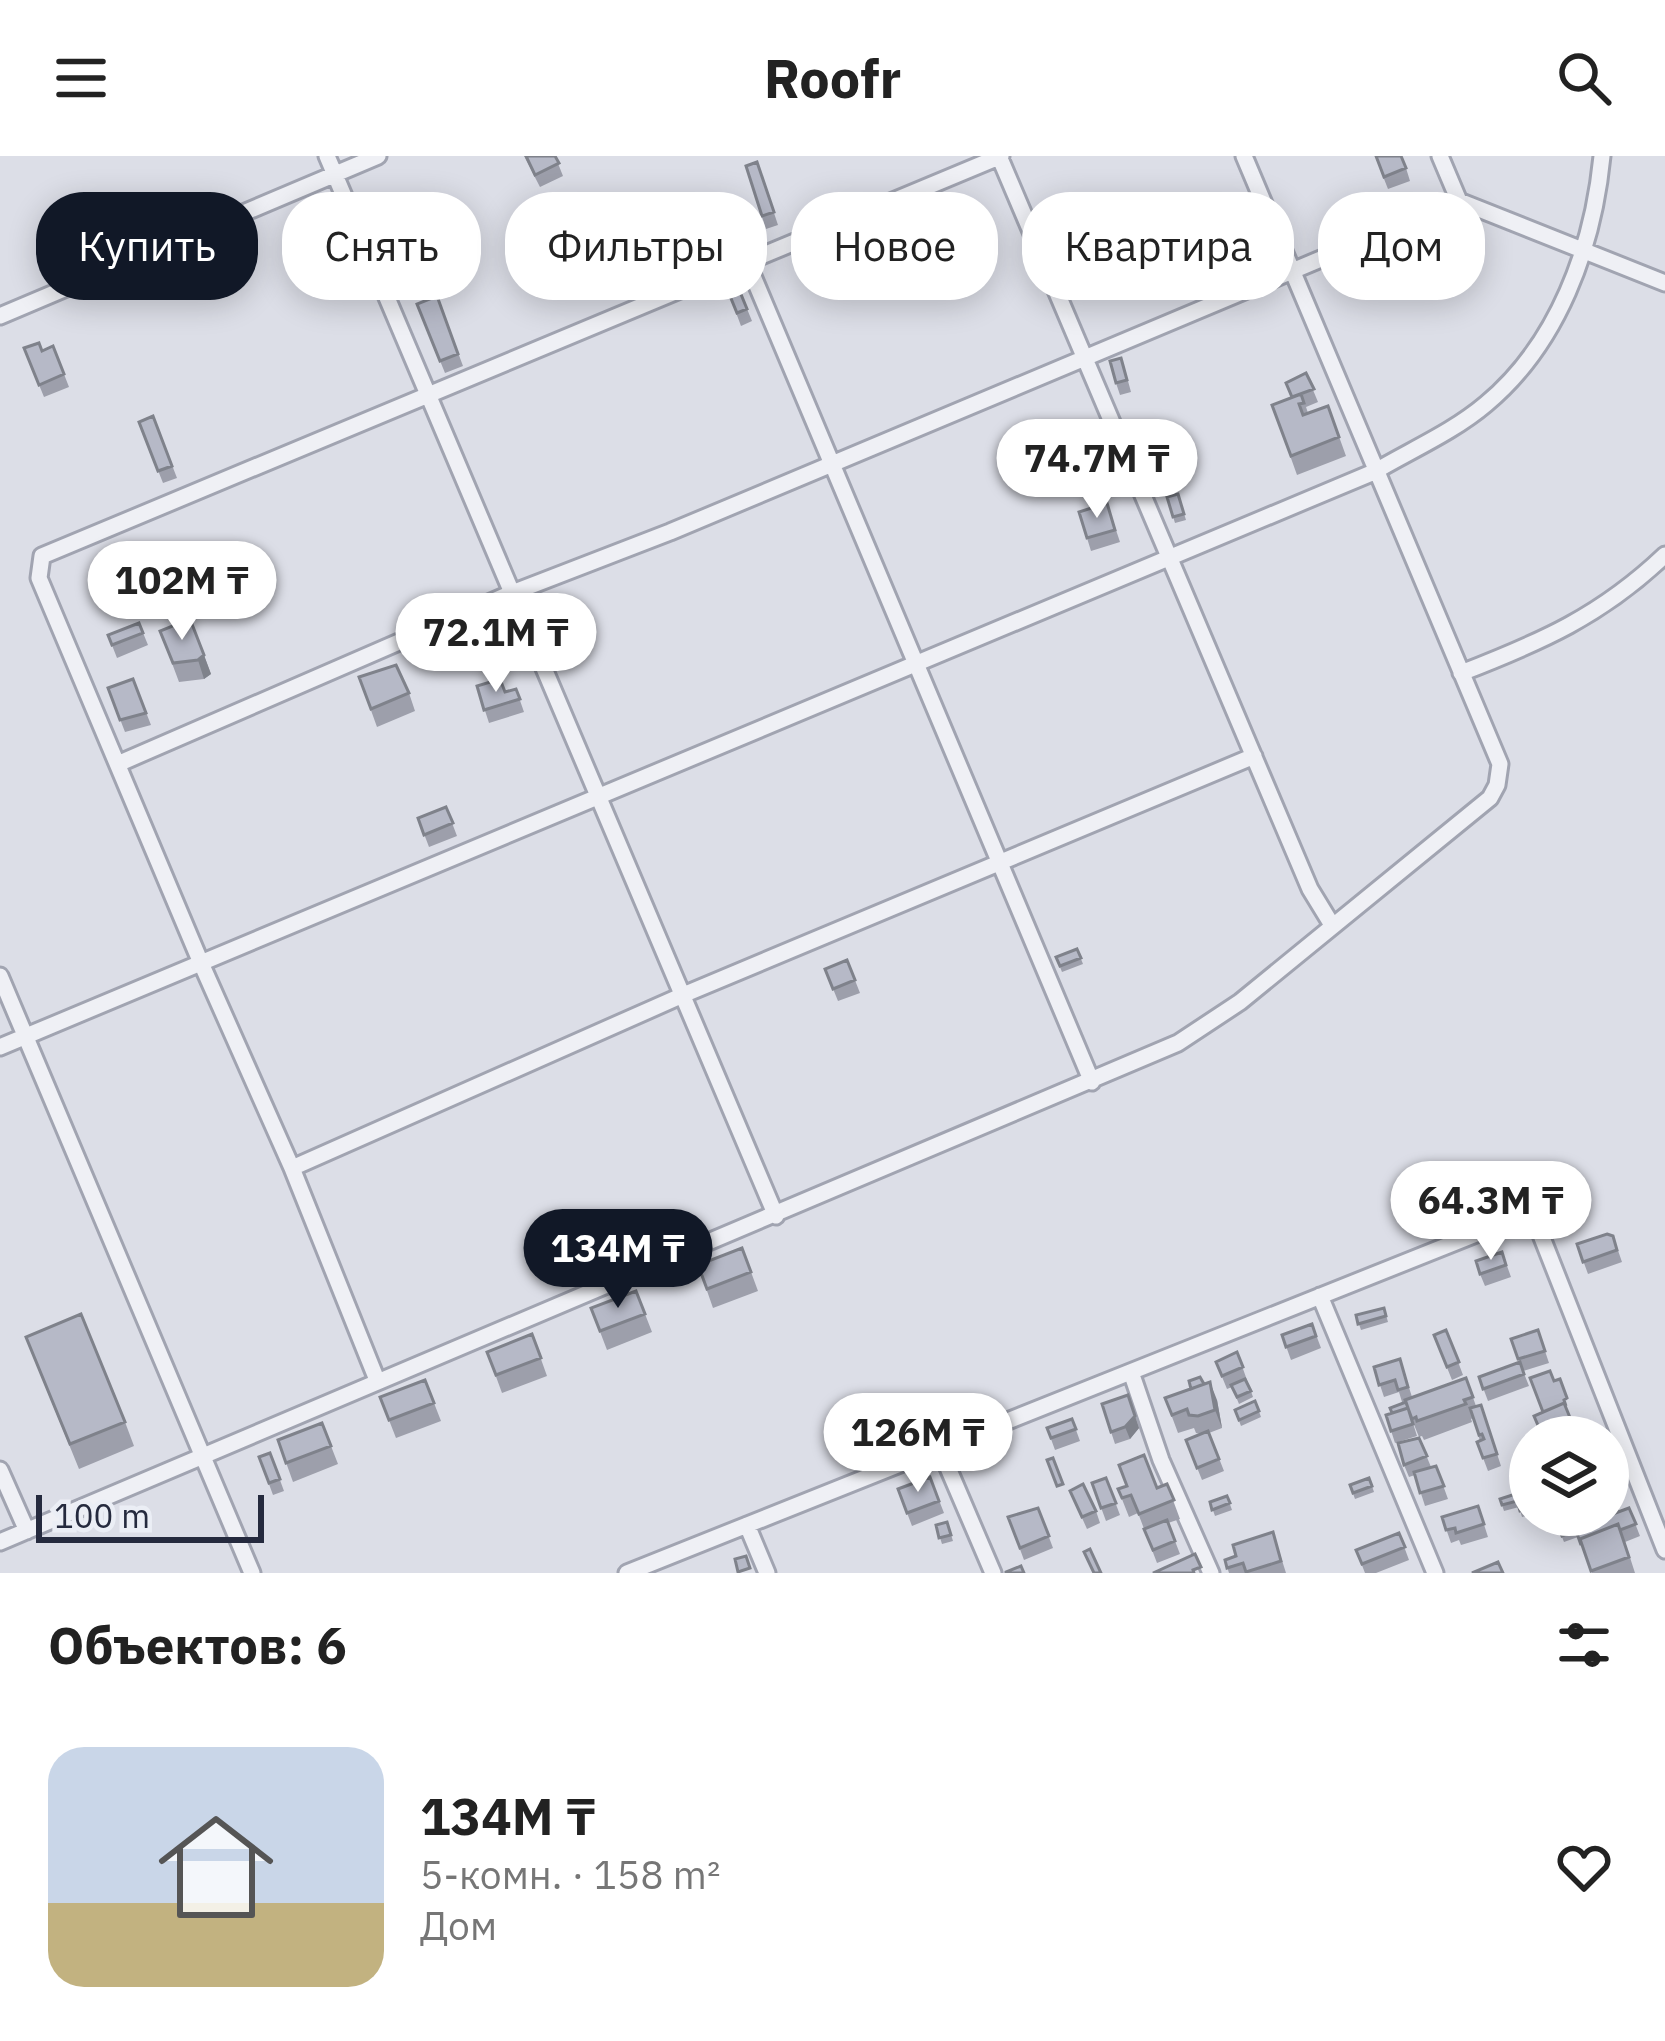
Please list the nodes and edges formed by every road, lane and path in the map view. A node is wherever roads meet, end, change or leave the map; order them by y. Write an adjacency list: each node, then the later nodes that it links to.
1 (327, 156): 7 (street)
2 (378, 156): 7 (street)
3 (1000, 156): 12 (street); 19 (street)
4 (1244, 156): 8 (street)
5 (1440, 156): 9 (street)
6 (1602, 156): 11 (street)
7 (334, 175): 18 (street); 20 (street)
8 (1259, 192)
9 (1455, 192)
10 (1485, 211): 11 (street)
11 (1583, 251): 14 (street); 22 (street)
12 (767, 254)
13 (1294, 278): 22 (street)
14 (1665, 283)
15 (657, 300): 20 (street)
16 (763, 300): 21 (street)
17 (1221, 300): 19 (street)
18 (0, 316)
19 (1086, 356): 21 (street); 24 (street)
20 (428, 396): 25 (street); 29 (street)
21 (831, 465): 25 (street); 26 (street)
22 (1374, 472): 24 (street); 27 (street)
23 (1665, 555): 27 (street)
24 (1170, 556): 26 (street); 28 (street)
25 (512, 593): 29 (street); 30 (street)
26 (916, 662): 30 (street); 31 (street)
27 (1461, 673): 32 (street)
28 (1254, 756): 31 (street); 32 (street)
29 (120, 763): 33 (street)
30 (598, 797): 33 (street); 35 (street)
31 (999, 866): 35 (street); 38 (street)
32 (1332, 925): 38 (street)
33 (201, 963): 36 (street); 39 (street)
34 (0, 976): 36 (street)
35 (683, 995): 39 (street); 40 (street)
36 (28, 1036): 37 (street); 45 (street)
37 (0, 1047)
38 (1092, 1082): 40 (street)
39 (292, 1168): 43 (street)
40 (776, 1216): 43 (street)
41 (1320, 1296): 42 (street); 50 (street); 56 (street)
42 (1131, 1372): 44 (street); 55 (street)
43 (377, 1380): 45 (street)
44 (940, 1449): 47 (street); 54 (street)
45 (201, 1457): 48 (street); 51 (street)
46 (0, 1470): 48 (street)
47 (747, 1526): 52 (street); 53 (street)
48 (27, 1532): 49 (street)
49 (0, 1542)
50 (1665, 1550)
51 (252, 1573)
52 (627, 1573)
53 (767, 1573)
54 (993, 1573)
55 (1211, 1573)
56 (1435, 1573)

